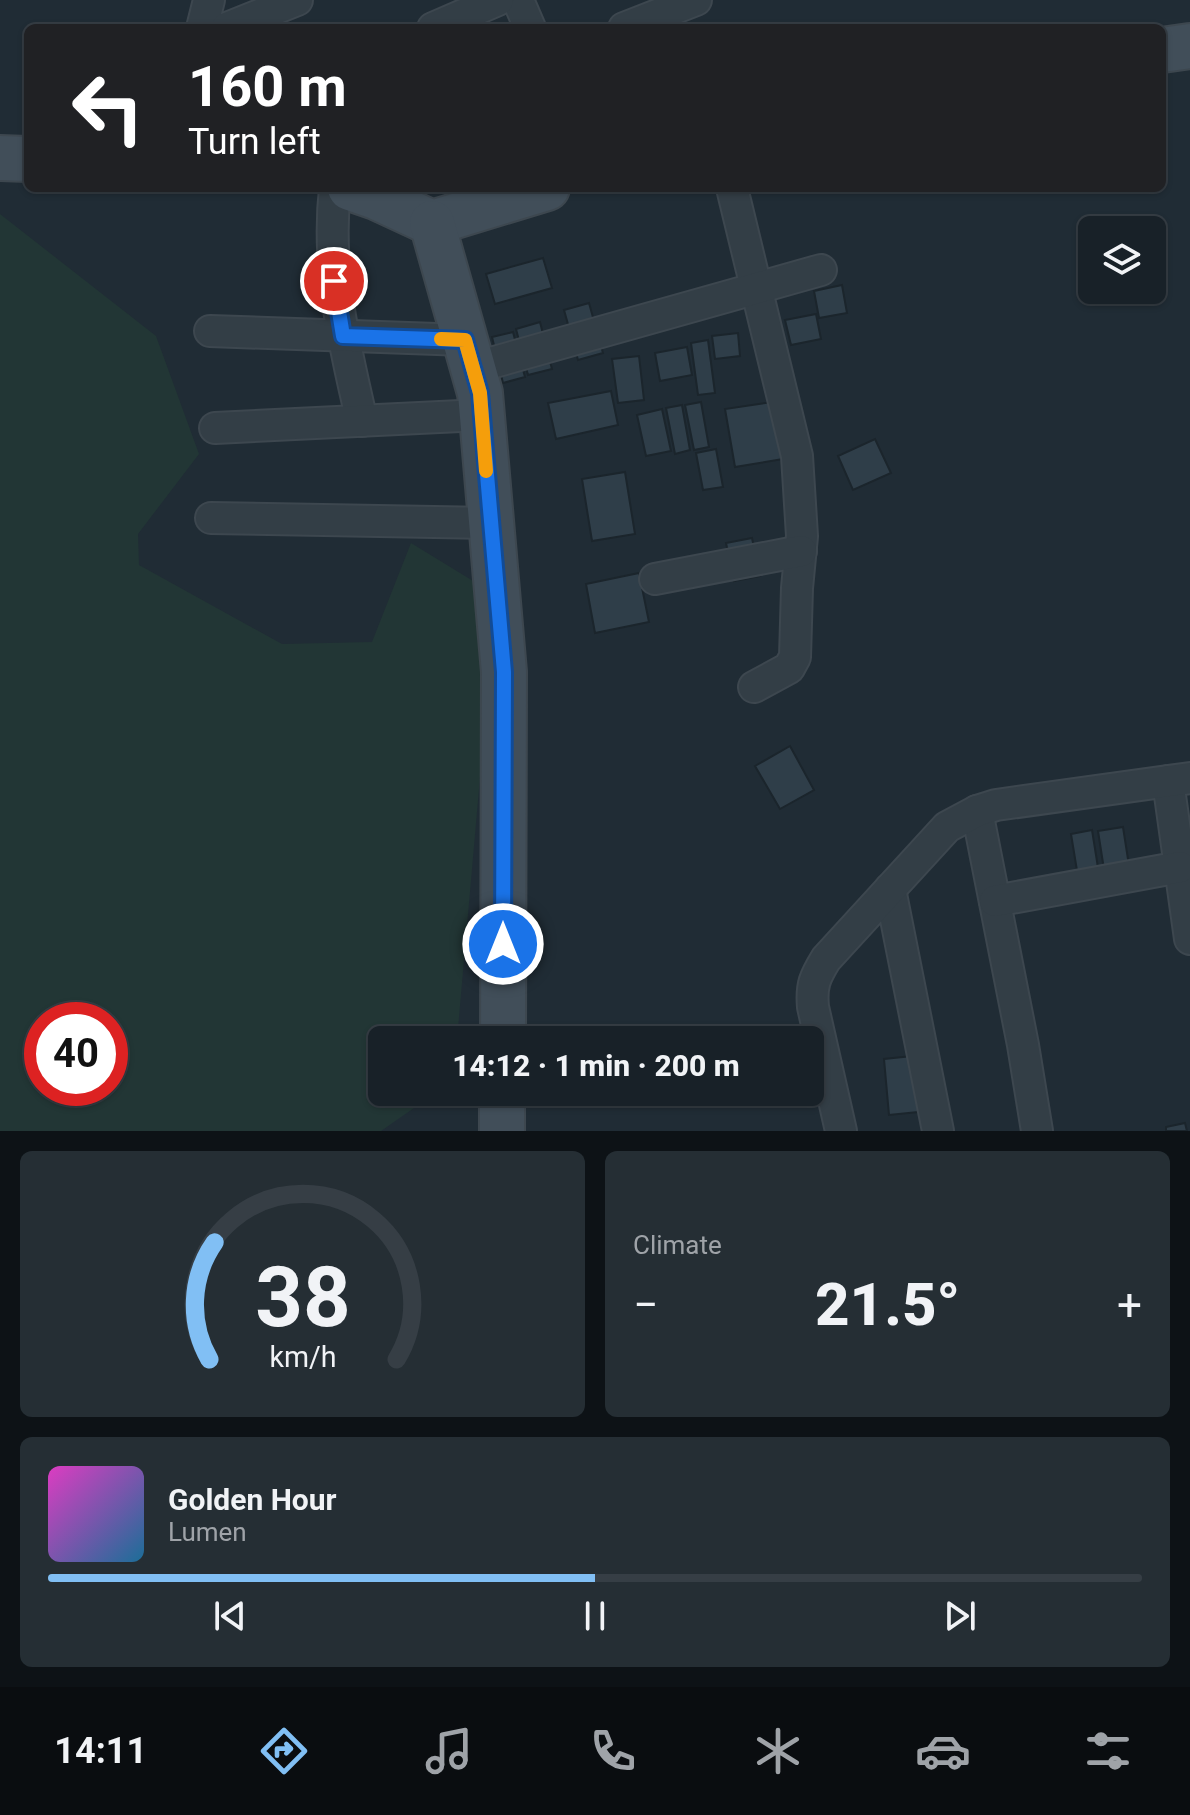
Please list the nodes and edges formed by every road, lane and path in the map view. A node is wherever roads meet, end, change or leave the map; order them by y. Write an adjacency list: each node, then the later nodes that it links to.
1 (209, 0): 6 (street)
2 (297, 0): 7 (street)
3 (498, 0): 8 (street)
4 (518, 0): 9 (street)
5 (696, 0): 10 (street)
6 (203, 24)
7 (237, 24)
8 (442, 24)
9 (528, 24)
10 (634, 24)
11 (1190, 46): 12 (street)
12 (1166, 49)
13 (0, 158): 14 (street)
14 (24, 159)
15 (334, 192): 23 (street)
16 (362, 192): 19 (street)
17 (534, 192): 19 (street)
18 (733, 192): 21 (street)
19 (432, 223): 24 (street)
20 (821, 270): 21 (street)
21 (757, 288): 24 (street); 30 (street)
22 (210, 331): 23 (street)
23 (343, 336): 24 (street); 26 (street)
24 (469, 354): 25 (street)
25 (481, 415): 26 (street); 29 (street)
26 (362, 421): 27 (street)
27 (215, 428)
28 (211, 518): 29 (street)
29 (490, 523): 39 (street)
30 (801, 551): 31 (street); 32 (street)
31 (655, 579)
32 (754, 687)
33 (1179, 780): 34 (street); 35 (street)
34 (977, 811): 36 (street); 37 (street)
35 (1184, 879): 37 (street); 38 (street)
36 (890, 889): 42 (street); 43 (street)
37 (995, 901): 44 (street)
38 (1190, 939)
39 (503, 1026)
40 (502, 1106): 41 (street)
41 (502, 1131)
42 (841, 1131)
43 (938, 1131)
44 (1037, 1131)

